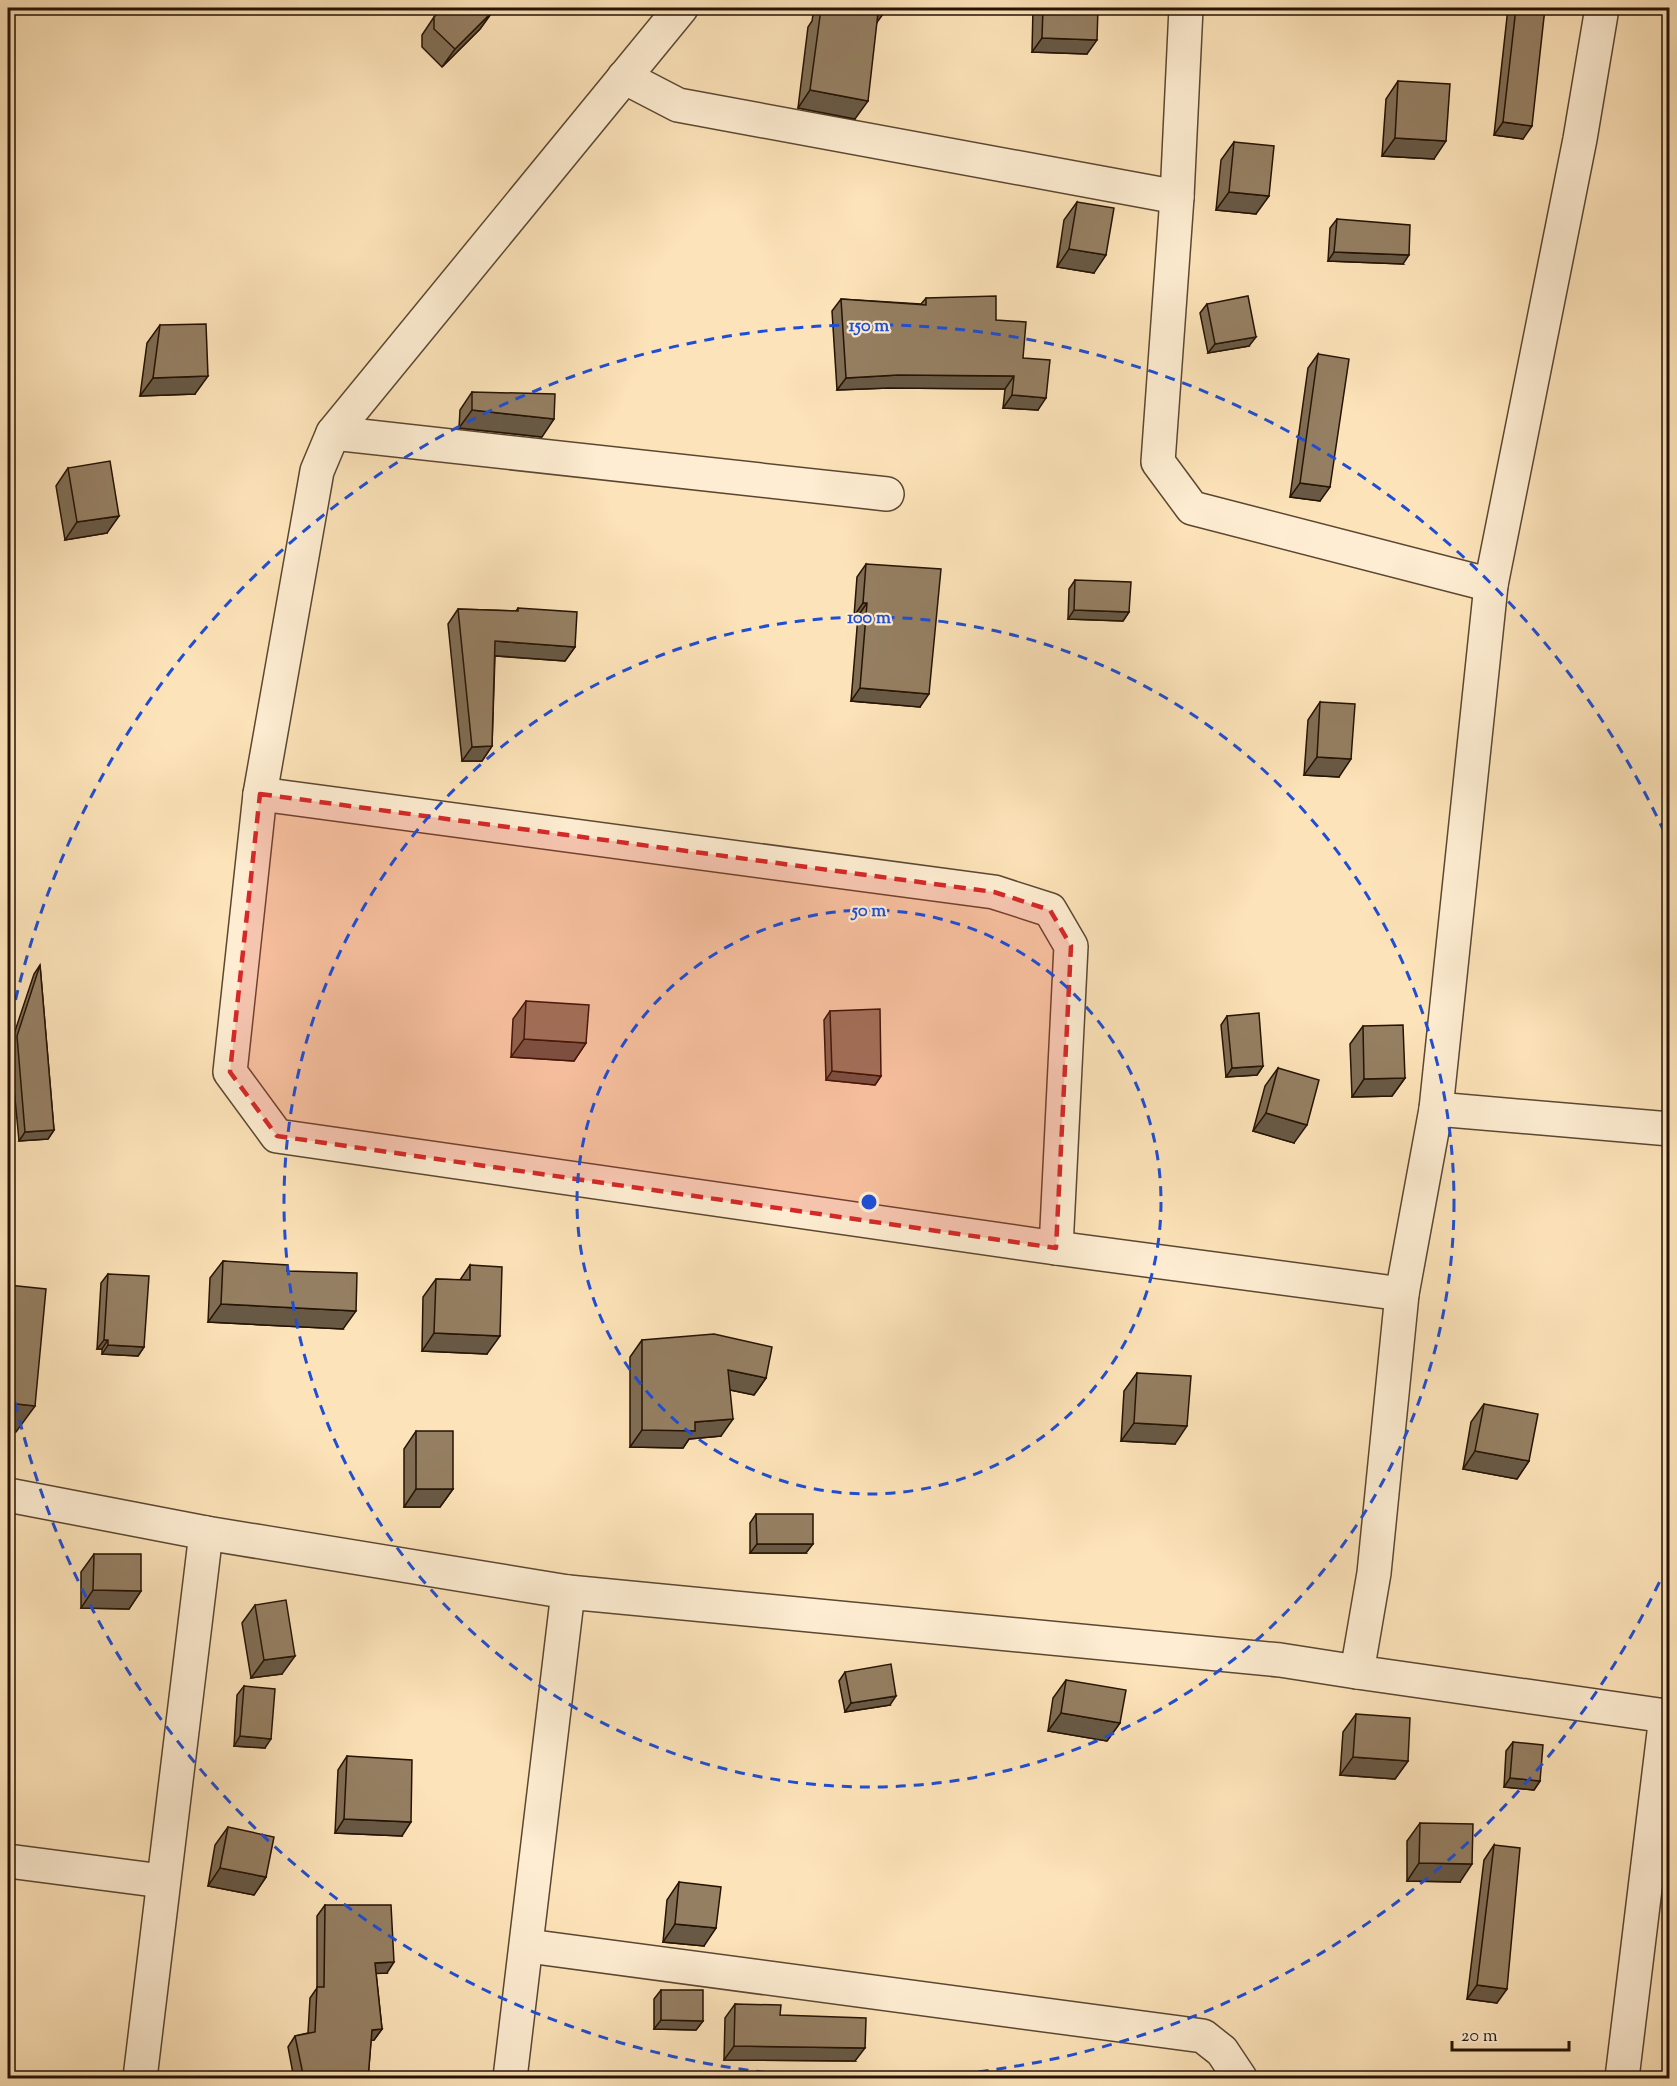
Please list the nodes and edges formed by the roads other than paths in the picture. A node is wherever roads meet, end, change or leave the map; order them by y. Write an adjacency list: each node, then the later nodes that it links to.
1 (681, 8): 4 (street)
2 (1186, 8): 5 (street)
3 (1602, 8): 8 (street)
4 (624, 77): 5 (street); 6 (street)
5 (1177, 197): 8 (street)
6 (333, 434): 7 (street); 9 (street)
7 (887, 494)
8 (1491, 585): 10 (street)
9 (260, 794): 12 (street); 12 (street)
10 (1436, 1109): 11 (street); 13 (street)
11 (1670, 1129)
12 (1056, 1248): 13 (street)
13 (1402, 1294): 17 (street)
14 (8, 1495): 15 (street)
15 (206, 1533): 16 (street); 20 (street)
16 (568, 1592): 17 (street); 21 (street)
17 (1358, 1672): 18 (street)
18 (1668, 1716): 25 (street)
19 (8, 1861): 20 (street)
20 (162, 1881): 22 (street)
21 (528, 1946): 23 (street); 24 (street)
22 (140, 2079)
23 (510, 2079)
24 (1240, 2079)
25 (1622, 2079)

